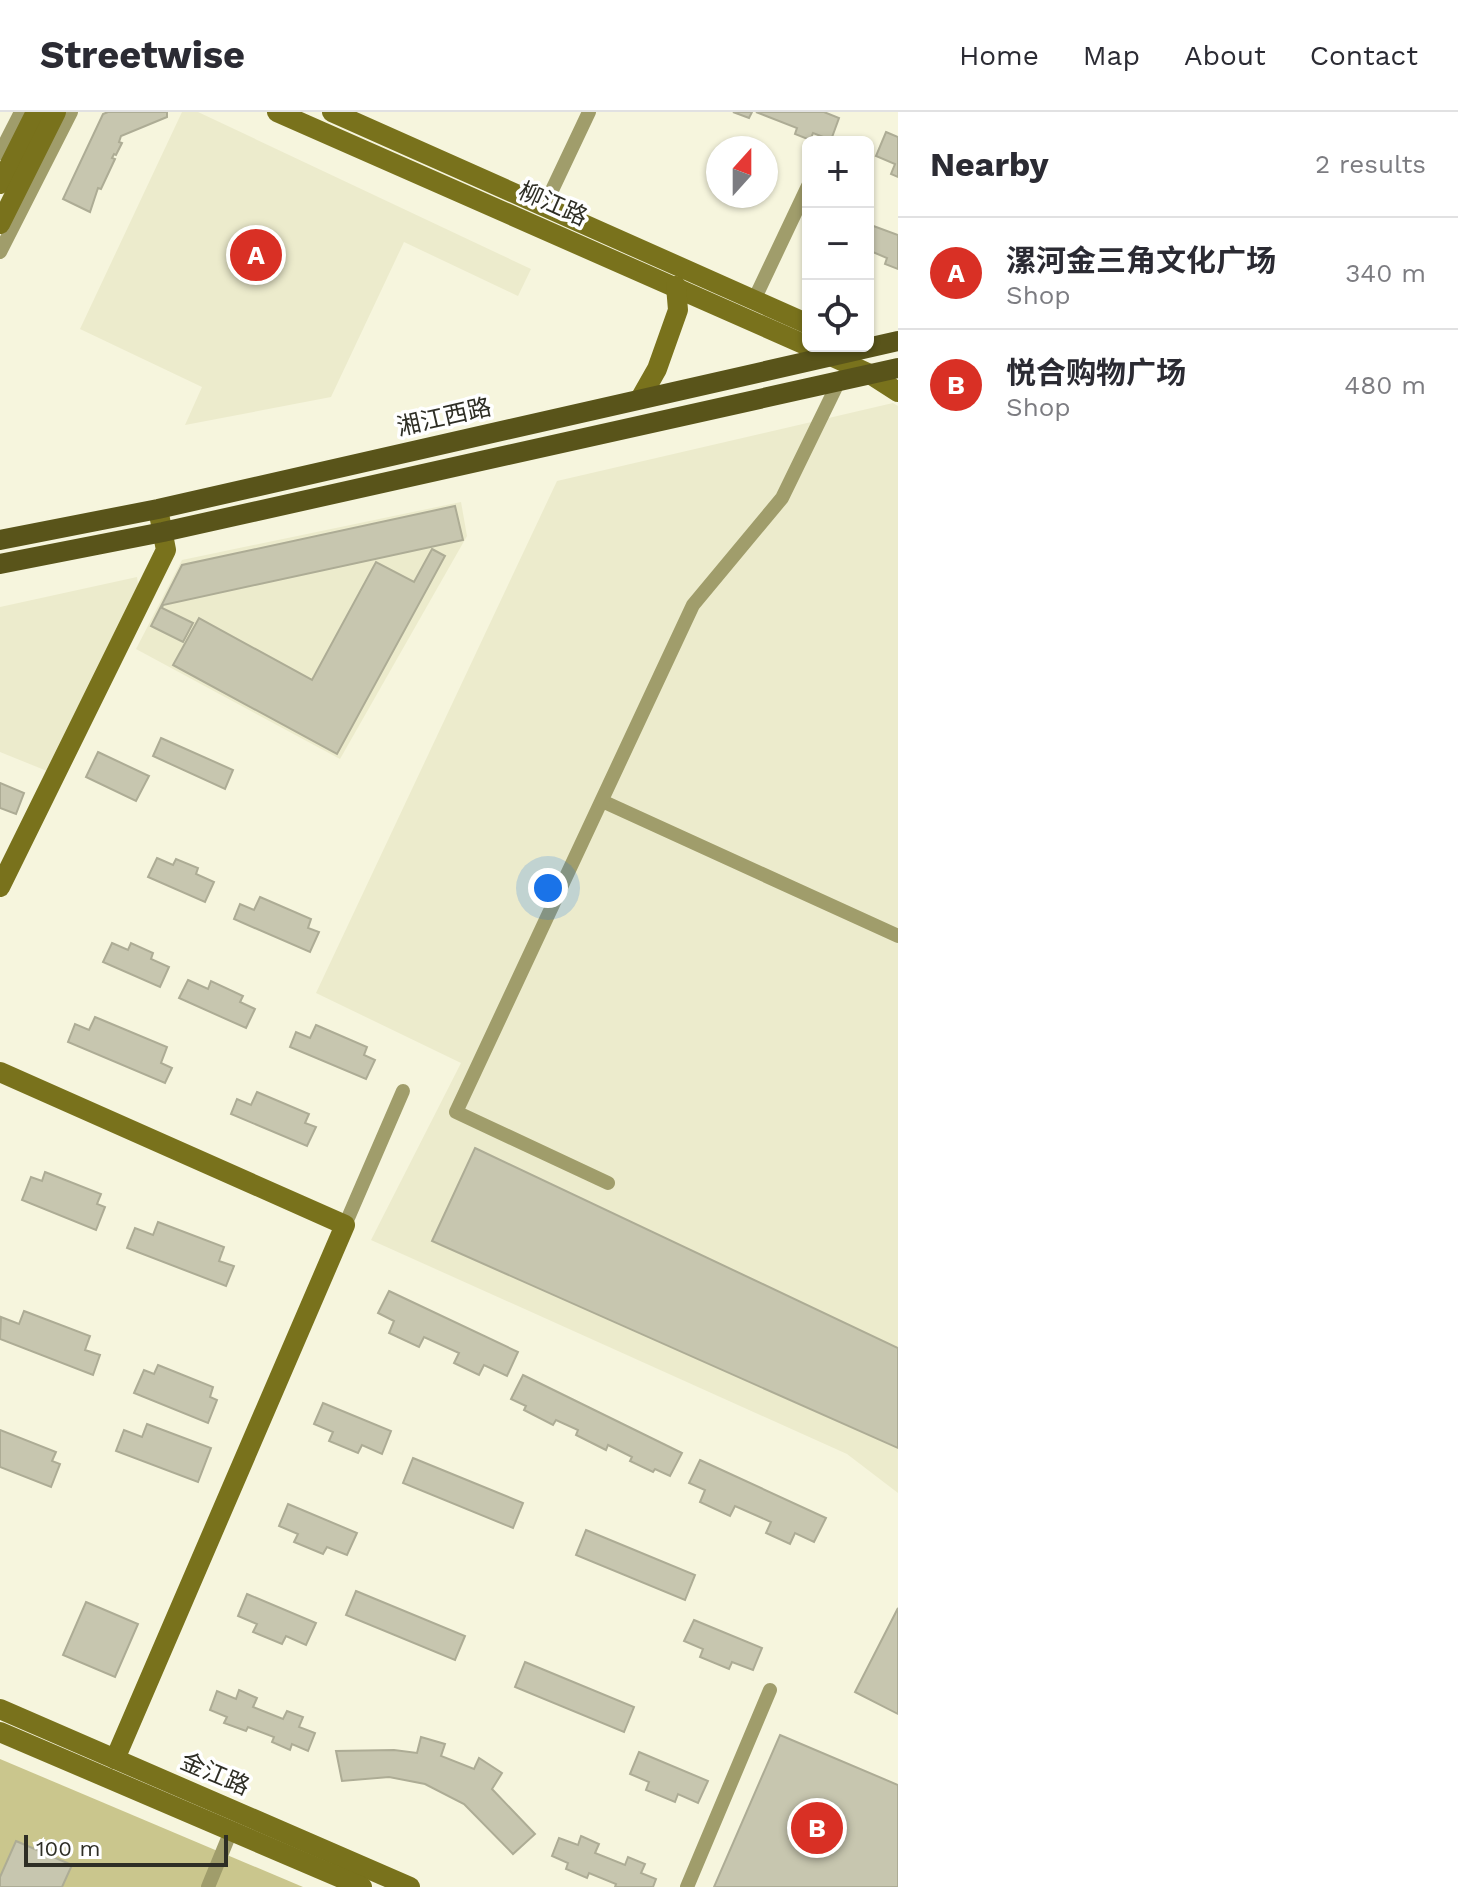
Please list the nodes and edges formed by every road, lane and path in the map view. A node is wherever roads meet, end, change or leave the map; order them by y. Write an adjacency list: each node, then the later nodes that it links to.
1 (21, 112): 8 (street)
2 (36, 112): 9 (street)
3 (56, 112): 12 (street)
4 (71, 112): 13 (street)
5 (277, 112): 14 (street, 柳江路)
6 (332, 112): 11 (street, 柳江路)
7 (589, 112): 11 (street)
8 (0, 153)
9 (0, 184)
10 (802, 199): 15 (street)
11 (545, 205): 15 (street, 柳江路)
12 (0, 224)
13 (0, 252)
14 (676, 286): 18 (street, 柳江路); 28 (street)
15 (754, 300): 16 (street, 柳江路)
16 (802, 321)
17 (898, 341): 19 (main road, 湘江西路)
18 (802, 343)
19 (874, 345)
20 (822, 352): 23 (street, 柳江路)
21 (843, 352): 23 (main road, 湘江西路)
22 (869, 352): 24 (street)
23 (831, 356): 25 (street, 柳江路); 28 (main road, 湘江西路)
24 (898, 367): 25 (main road, 湘江西路)
25 (870, 374): 26 (main road, 湘江西路); 27 (street, 柳江路)
26 (839, 381): 30 (main road, 湘江西路); 33 (street)
27 (898, 392)
28 (640, 399): 29 (main road, 湘江西路)
29 (158, 509): 30 (street); 31 (main road, 湘江西路)
30 (163, 532): 32 (main road, 湘江西路); 34 (street)
31 (0, 540)
32 (0, 564)
33 (602, 801): 35 (street); 38 (street)
34 (0, 887)
35 (898, 936)
36 (0, 1072): 39 (street)
37 (403, 1091): 39 (street)
38 (608, 1183)
39 (345, 1225): 43 (street)
40 (770, 1690): 48 (street)
41 (0, 1709): 43 (street, 金江路)
42 (0, 1732): 44 (street, 金江路)
43 (115, 1759): 47 (street, 金江路)
44 (231, 1831): 45 (street); 46 (street, 金江路)
45 (208, 1887)
46 (362, 1887)
47 (410, 1887)
48 (687, 1887)

